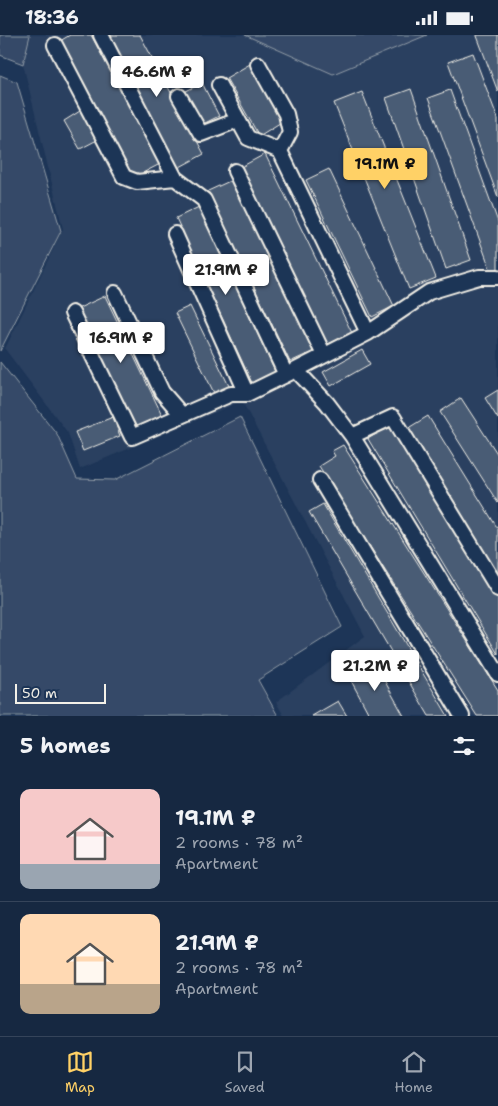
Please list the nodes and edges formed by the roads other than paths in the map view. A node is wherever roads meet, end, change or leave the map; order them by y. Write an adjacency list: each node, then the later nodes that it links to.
1 (101, 35): 9 (lane)
2 (55, 45): 9 (lane)
3 (258, 64): 7 (lane)
4 (220, 85): 6 (lane)
5 (179, 96): 6 (lane)
6 (238, 120): 7 (lane)
7 (280, 151): 14 (lane)
8 (235, 171): 15 (lane)
9 (175, 178): 16 (lane)
10 (175, 234): 17 (lane)
11 (498, 277): 14 (lane)
12 (115, 293): 18 (lane)
13 (72, 313): 18 (lane)
14 (368, 333): 15 (lane)
15 (324, 355): 16 (lane)
16 (291, 372): 17 (lane); 19 (lane)
17 (247, 394): 18 (lane)
18 (182, 415)
19 (352, 436): 21 (lane); 22 (lane)
20 (320, 480): 23 (lane)
21 (498, 589)
22 (498, 674)
23 (462, 716)

